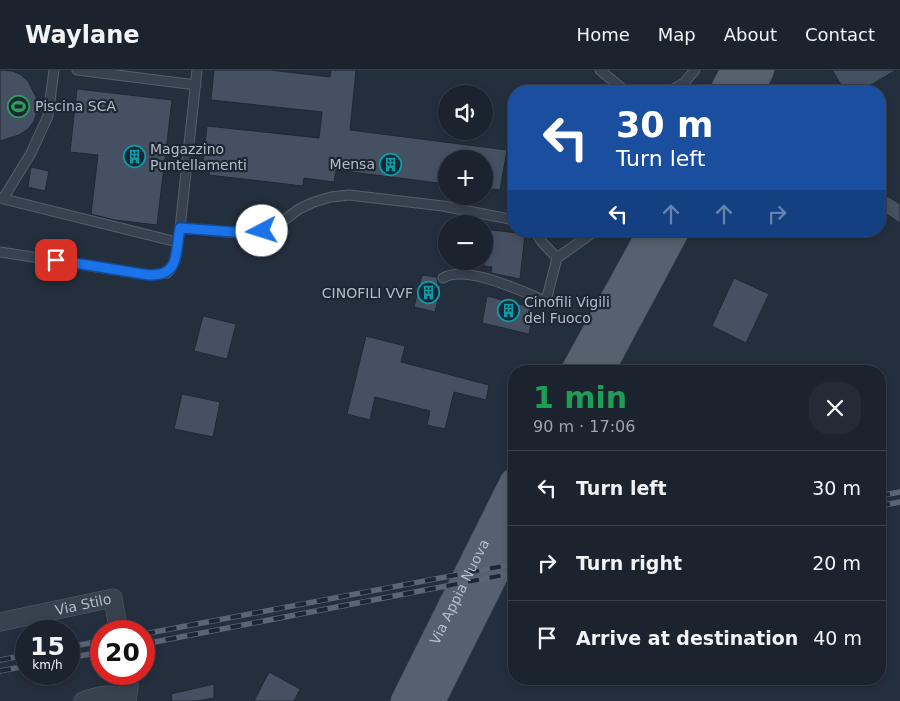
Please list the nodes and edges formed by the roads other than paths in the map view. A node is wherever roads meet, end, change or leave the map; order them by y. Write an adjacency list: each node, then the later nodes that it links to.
1 (54, 70): 13 (lane)
2 (77, 70): 8 (lane)
3 (197, 70): 8 (lane)
4 (600, 70): 9 (lane)
5 (695, 70): 10 (lane)
6 (735, 70): 11 (main road)
7 (760, 70): 12 (main road)
8 (196, 85): 15 (lane)
9 (619, 85)
10 (680, 85)
11 (727, 85)
12 (752, 85)
13 (2, 198): 20 (lane)
14 (508, 219): 15 (lane)
15 (180, 228): 20 (lane)
16 (539, 237): 22 (lane)
17 (587, 237): 22 (lane)
18 (649, 237): 24 (main road)
19 (672, 237): 25 (main road)
20 (177, 242): 21 (lane)
21 (0, 252)
22 (557, 258): 23 (lane)
23 (443, 278)
24 (578, 365)
25 (603, 365)
26 (508, 494): 33 (main road, Via Appia Nuova)
27 (508, 547): 34 (main road, Via Appia Nuova)
28 (118, 620): 29 (street, Via Stilo)
29 (0, 622)
30 (129, 685): 32 (street)
31 (83, 701): 32 (street)
32 (125, 701)
33 (405, 701)
34 (431, 701)

